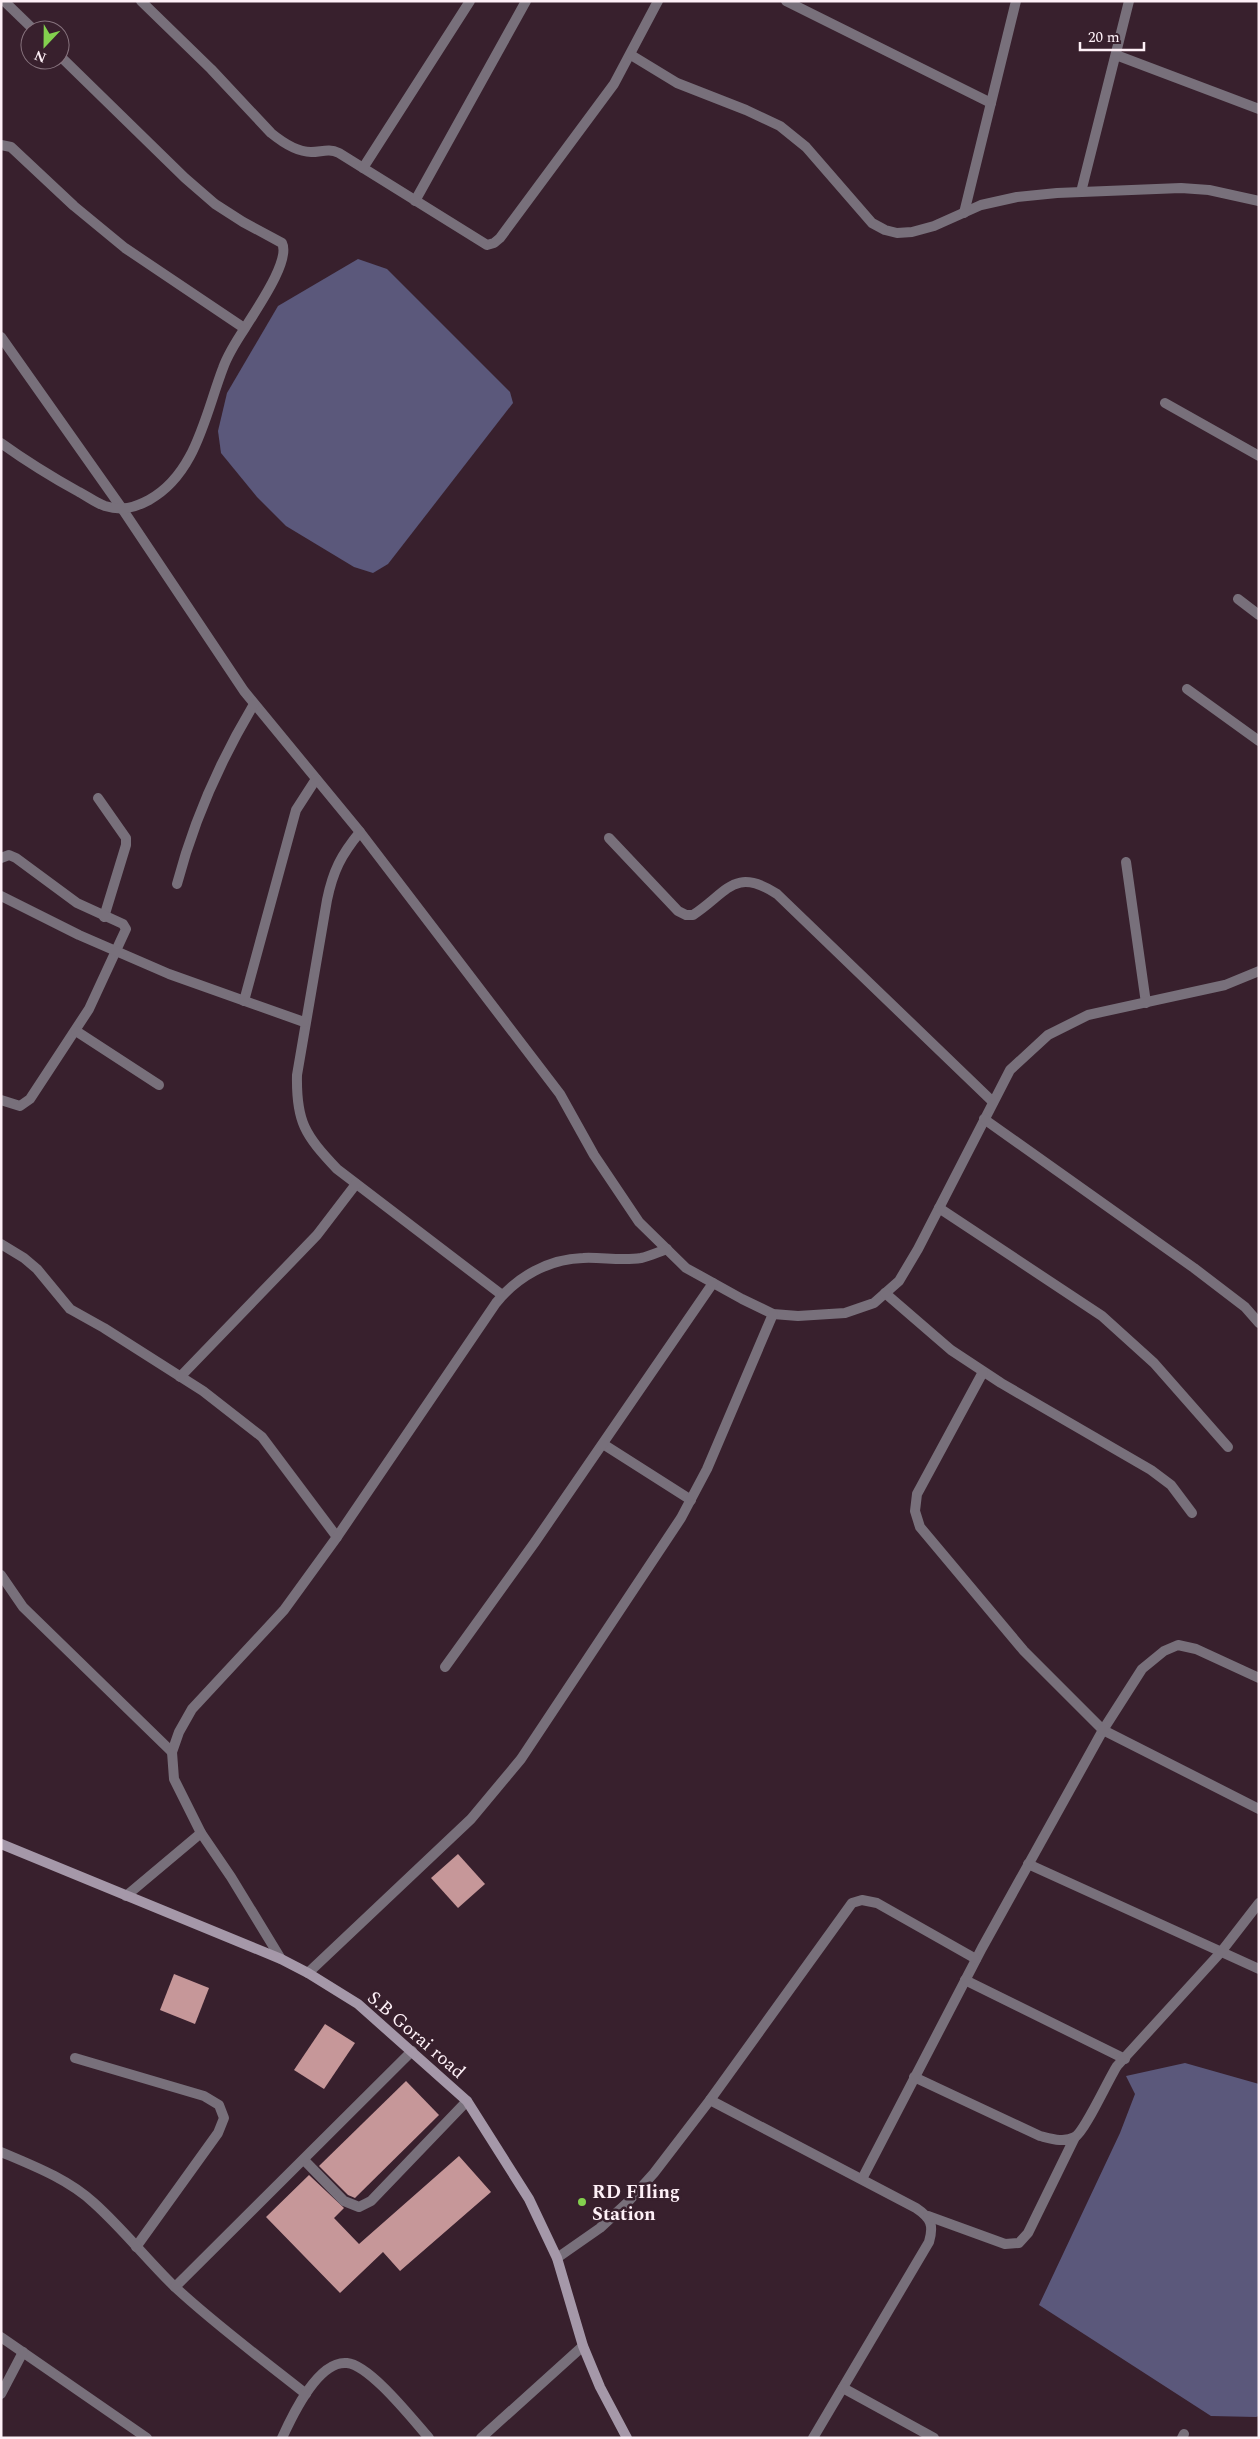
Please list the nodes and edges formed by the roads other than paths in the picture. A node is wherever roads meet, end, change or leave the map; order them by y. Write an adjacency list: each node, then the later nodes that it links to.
1 (4, 1): 9 (street)
2 (141, 1): 16 (street)
3 (470, 1): 16 (street)
4 (526, 1): 18 (street)
5 (658, 1): 10 (street)
6 (786, 1): 13 (street)
7 (1016, 1): 13 (street)
8 (1129, 1): 11 (street)
9 (24, 20)
10 (631, 55): 18 (street); 20 (street)
11 (1116, 55): 14 (street); 17 (street)
12 (70, 66): 21 (street)
13 (991, 104): 20 (street)
14 (1259, 109)
15 (1, 145): 21 (street)
16 (363, 168): 18 (street)
17 (1081, 192): 19 (street); 20 (street)
18 (415, 201)
19 (1259, 201)
20 (964, 213)
21 (244, 328): 26 (street)
22 (1, 337): 26 (street)
23 (1165, 403): 25 (street)
24 (1, 443): 26 (street)
25 (1259, 456)
26 (123, 510): 30 (street)
27 (1238, 599): 28 (street)
28 (1259, 614)
29 (1187, 689): 31 (street)
30 (254, 704): 32 (street); 38 (street)
31 (1259, 741)
32 (316, 779): 34 (street); 43 (street)
33 (98, 798): 40 (street)
34 (360, 832): 45 (street); 54 (street)
35 (609, 838): 49 (street)
36 (1, 858): 40 (street)
37 (1126, 862): 44 (street)
38 (177, 884)
39 (1, 896): 41 (street)
40 (104, 917): 41 (street)
41 (117, 952): 43 (street); 46 (street)
42 (1259, 971): 44 (street)
43 (244, 1001): 45 (street)
44 (1146, 1003): 49 (street)
45 (304, 1022): 51 (street)
46 (76, 1031): 47 (street); 48 (street)
47 (159, 1085)
48 (1, 1100)
49 (993, 1102): 50 (street)
50 (984, 1118): 52 (street); 59 (street)
51 (356, 1184): 57 (street); 61 (street)
52 (939, 1208): 56 (street); 63 (street)
53 (1, 1244): 61 (street)
54 (667, 1249): 55 (street); 57 (street)
55 (713, 1283): 58 (street); 62 (street)
56 (885, 1293): 58 (street); 60 (street)
57 (502, 1296): 66 (street)
58 (773, 1314): 64 (street)
59 (1259, 1323)
60 (983, 1372): 65 (street); 70 (street)
61 (180, 1377): 66 (street)
62 (603, 1444): 64 (street); 68 (street)
63 (1228, 1447)
64 (690, 1500): 82 (street)
65 (1192, 1512)
66 (337, 1538): 71 (street)
67 (1, 1576): 71 (street)
68 (445, 1667)
69 (1259, 1678): 70 (street)
70 (1103, 1730): 72 (street); 75 (street)
71 (172, 1752): 73 (street)
72 (1259, 1809)
73 (200, 1833): 76 (street); 80 (street)
74 (1, 1844): 76 (street, S.B Gorai road)
75 (1028, 1864): 78 (street); 79 (street)
76 (126, 1896): 80 (street, S.B Gorai road)
77 (1259, 1903): 78 (street)
78 (1221, 1952): 81 (street); 86 (street)
79 (976, 1959): 83 (street); 88 (street)
80 (281, 1960): 82 (street, S.B Gorai road)
81 (1259, 1969)
82 (308, 1973): 84 (street, S.B Gorai road)
83 (965, 1980): 86 (street); 87 (street)
84 (412, 2051): 89 (street, S.B Gorai road); 92 (street)
85 (75, 2058): 95 (street)
86 (1124, 2059): 90 (street)
87 (914, 2077): 90 (street); 93 (street)
88 (710, 2100): 93 (street); 96 (street)
89 (467, 2101): 92 (street); 96 (street, S.B Gorai road)
90 (1075, 2136): 94 (street)
91 (1, 2152): 95 (street)
92 (304, 2160): 97 (street)
93 (862, 2179): 94 (street)
94 (928, 2216): 101 (street)
95 (136, 2246): 97 (street)
96 (557, 2258): 99 (street, S.B Gorai road)
97 (175, 2287): 103 (street)
98 (1, 2337): 100 (street)
99 (583, 2346): 107 (street); 108 (street, S.B Gorai road)
100 (23, 2352): 102 (street); 104 (street)
101 (843, 2388): 109 (street); 110 (street)
102 (1, 2394)
103 (306, 2394): 105 (street); 106 (street)
104 (147, 2438)
105 (282, 2438)
106 (429, 2438)
107 (481, 2438)
108 (627, 2438)
109 (813, 2438)
110 (934, 2438)

